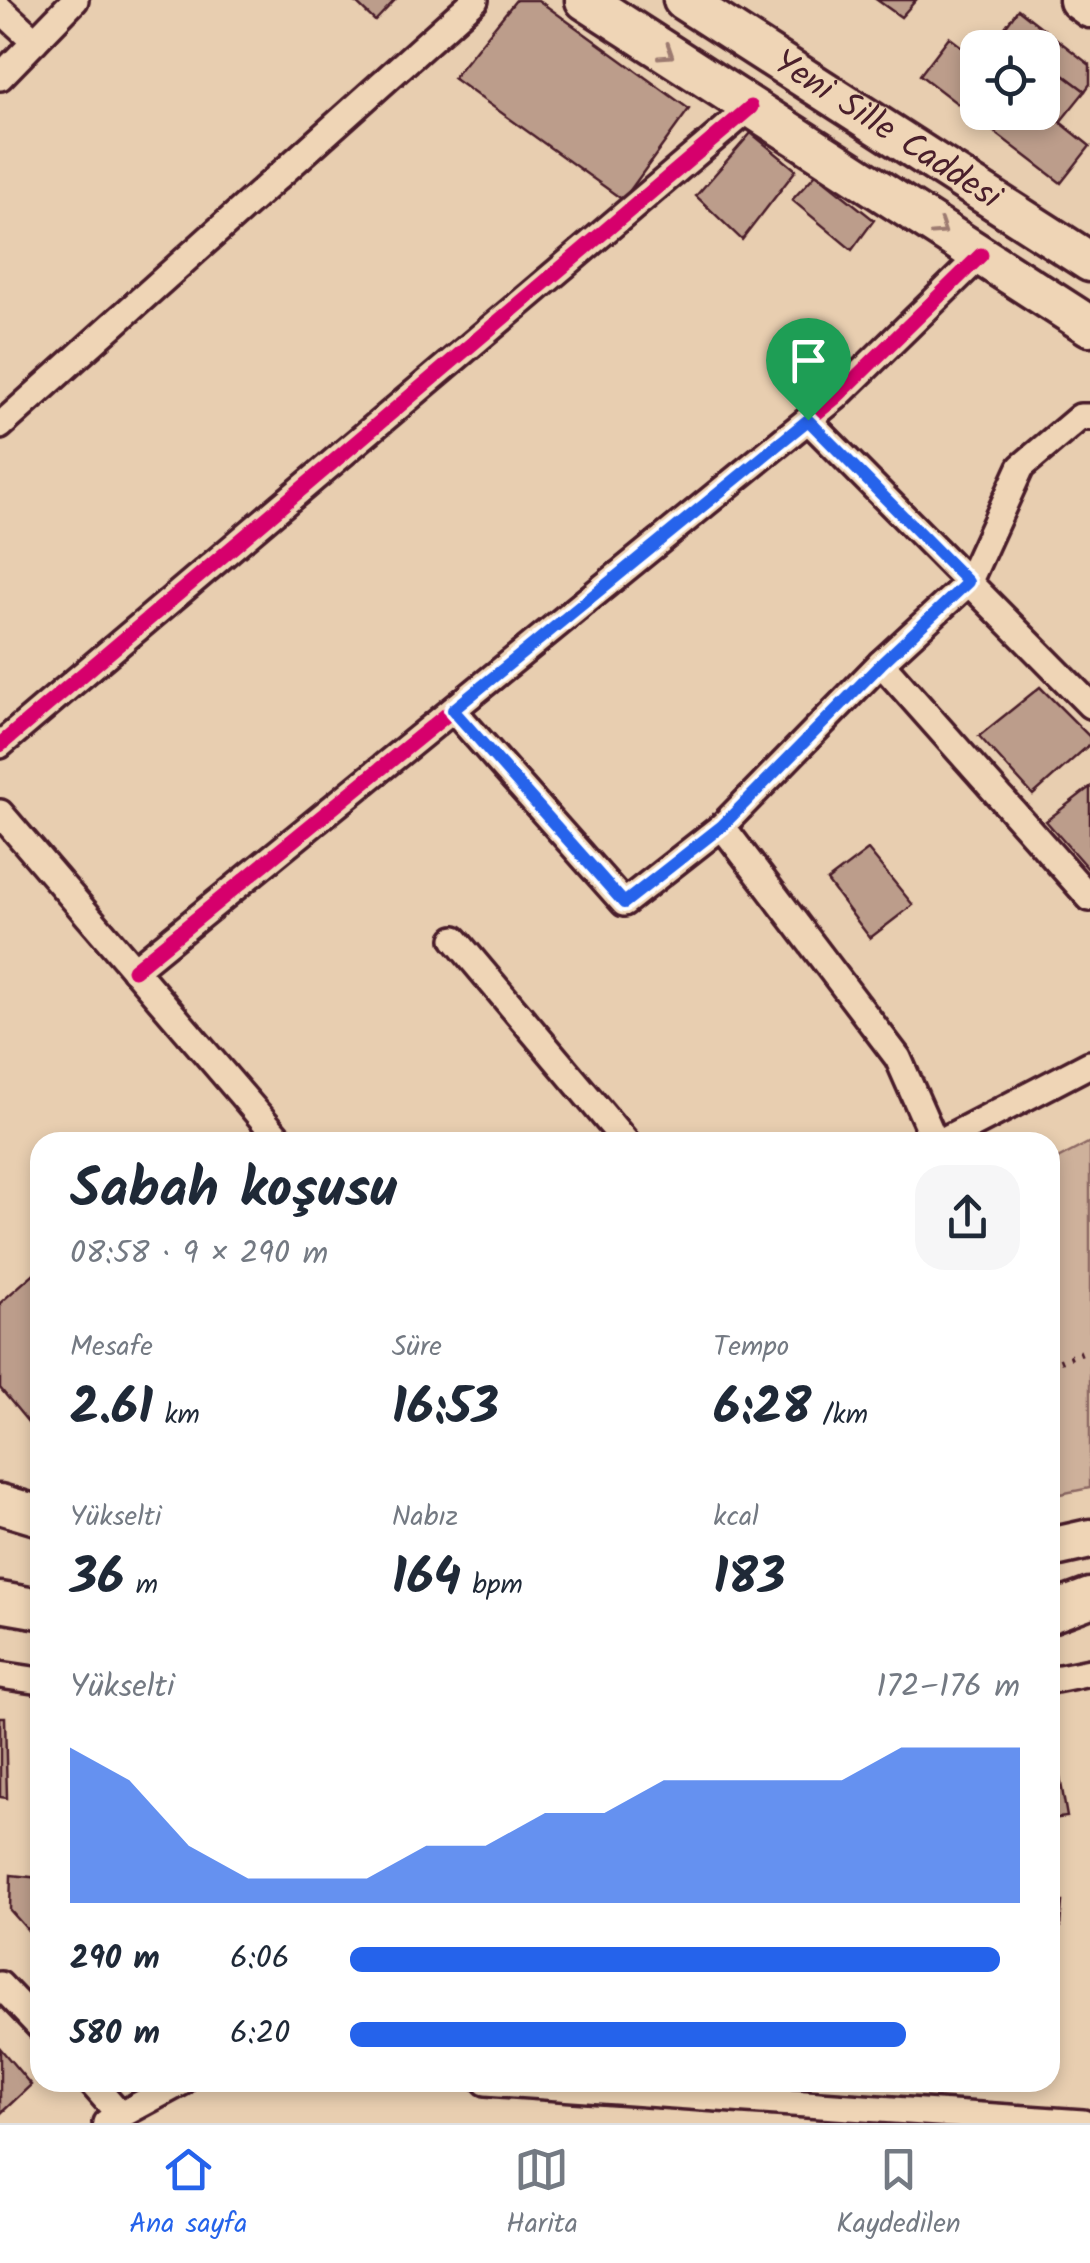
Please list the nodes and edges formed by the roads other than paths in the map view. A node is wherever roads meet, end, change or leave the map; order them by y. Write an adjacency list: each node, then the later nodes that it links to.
1 (75, 0): 8 (street)
2 (475, 0): 16 (street)
3 (585, 0): 10 (main road, Yeni Sille Caddesi, one-way to 10)
4 (683, 0): 12 (main road, Yeni Sille Caddesi)
5 (1078, 0): 7 (main road)
6 (0, 8): 8 (street)
7 (1090, 8)
8 (35, 41): 9 (street)
9 (0, 78)
10 (751, 107): 11 (main road, Yeni Sille Caddesi, one-way to 11); 21 (street)
11 (981, 255): 13 (main road, Yeni Sille Caddesi); 15 (street)
12 (1090, 262)
13 (1090, 326)
14 (1090, 417): 17 (street)
15 (808, 420): 17 (street); 20 (street)
16 (0, 426)
17 (968, 582): 18 (street); 19 (street)
18 (881, 664): 23 (street); 24 (street)
19 (1090, 705)
20 (453, 710): 23 (street); 26 (street)
21 (0, 745)
22 (0, 814): 26 (street)
23 (722, 826): 30 (street)
24 (1090, 898)
25 (454, 938): 29 (street)
26 (134, 970): 28 (street)
27 (1090, 1064): 31 (street)
28 (273, 1132)
29 (618, 1132)
30 (933, 1132)
31 (957, 1132)
32 (0, 1504): 33 (main road)
33 (30, 1513)
34 (1090, 1539): 35 (main road)
35 (1060, 1546)
36 (1090, 1598): 39 (main road)
37 (0, 1602): 38 (main road)
38 (30, 1607)
39 (1060, 1609)
40 (1090, 1672): 42 (street)
41 (0, 1675): 43 (street)
42 (1060, 1678)
43 (30, 1679)
44 (0, 1985): 45 (street)
45 (30, 2016)
46 (97, 2092): 50 (street)
47 (163, 2092): 50 (street)
48 (601, 2092): 49 (street)
49 (878, 2116): 51 (street)
50 (113, 2119)
51 (1083, 2123)

